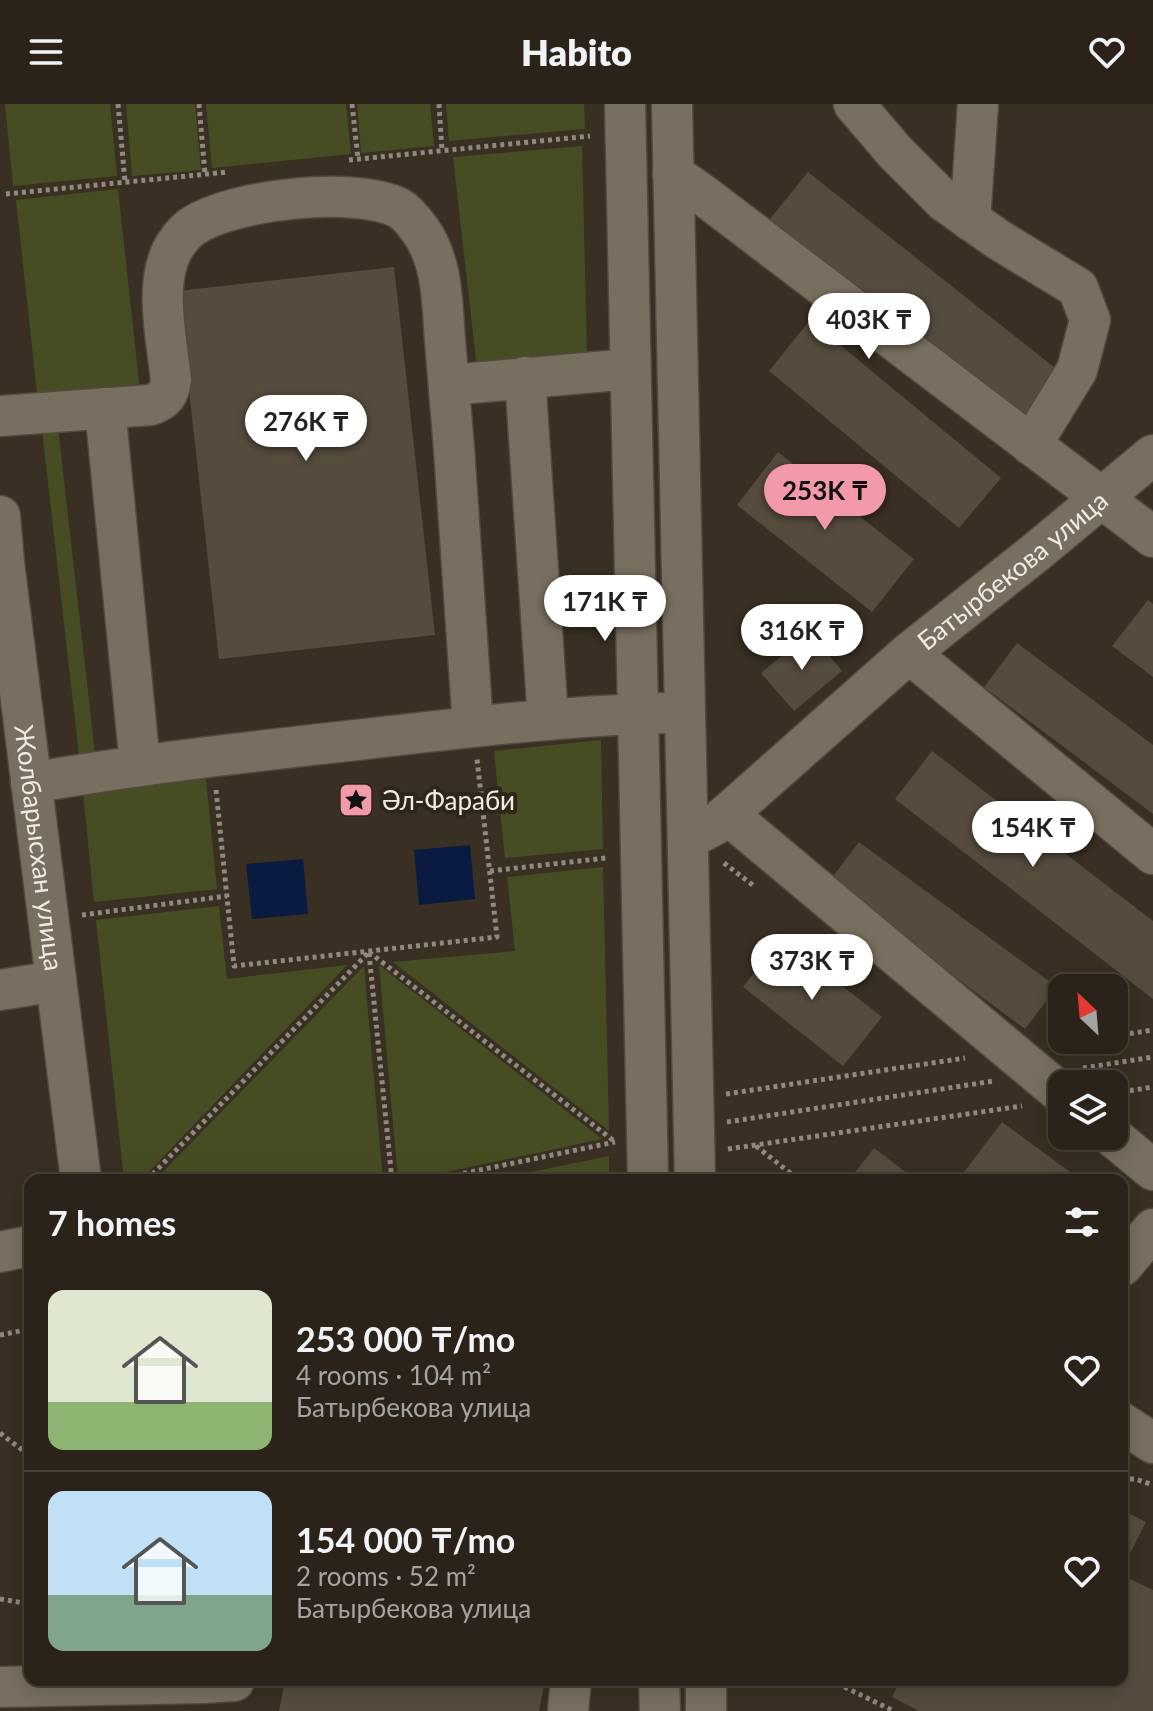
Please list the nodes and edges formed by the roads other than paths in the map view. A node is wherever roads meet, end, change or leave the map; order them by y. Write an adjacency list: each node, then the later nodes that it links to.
1 (625, 104): 7 (street)
2 (672, 104): 5 (street)
3 (854, 104): 6 (street)
4 (978, 104): 6 (street)
5 (673, 174): 12 (street); 19 (street)
6 (970, 220): 12 (street)
7 (630, 369): 8 (street); 20 (street)
8 (525, 377): 9 (street); 21 (street)
9 (449, 385): 10 (street); 22 (street)
10 (105, 408): 11 (street); 23 (street)
11 (0, 416)
12 (1031, 445): 14 (street)
13 (1153, 455): 14 (street, Батырбекова улица)
14 (1101, 496): 16 (street); 18 (street, Батырбекова улица)
15 (0, 516): 17 (street, Жолбарысхан улица)
16 (1153, 537)
17 (2, 563): 24 (street, Жолбарысхан улица)
18 (909, 653): 25 (street, Батырбекова улица); 27 (street)
19 (685, 713): 20 (street); 26 (street)
20 (638, 714): 21 (street); 34 (street)
21 (548, 719): 22 (street)
22 (473, 726): 23 (street)
23 (140, 765): 24 (street)
24 (31, 783): 28 (street, Жолбарысхан улица)
25 (727, 814): 26 (street, Батырбекова улица); 30 (street)
26 (688, 839): 35 (street)
27 (1153, 854)
28 (56, 981): 29 (street); 33 (street, Жолбарысхан улица)
29 (0, 990)
30 (1036, 1081)
31 (1128, 1149): 32 (street)
32 (1153, 1170)
33 (80, 1174)
34 (648, 1174)
35 (695, 1174)
36 (1153, 1229): 39 (street)
37 (24, 1247): 38 (street)
38 (0, 1252)
39 (1128, 1259)
40 (1128, 1427): 41 (street)
41 (1153, 1443)
42 (570, 1686): 47 (street)
43 (659, 1686): 48 (street)
44 (706, 1686): 49 (street)
45 (0, 1687): 46 (street)
46 (233, 1691)
47 (568, 1711)
48 (660, 1711)
49 (706, 1711)

